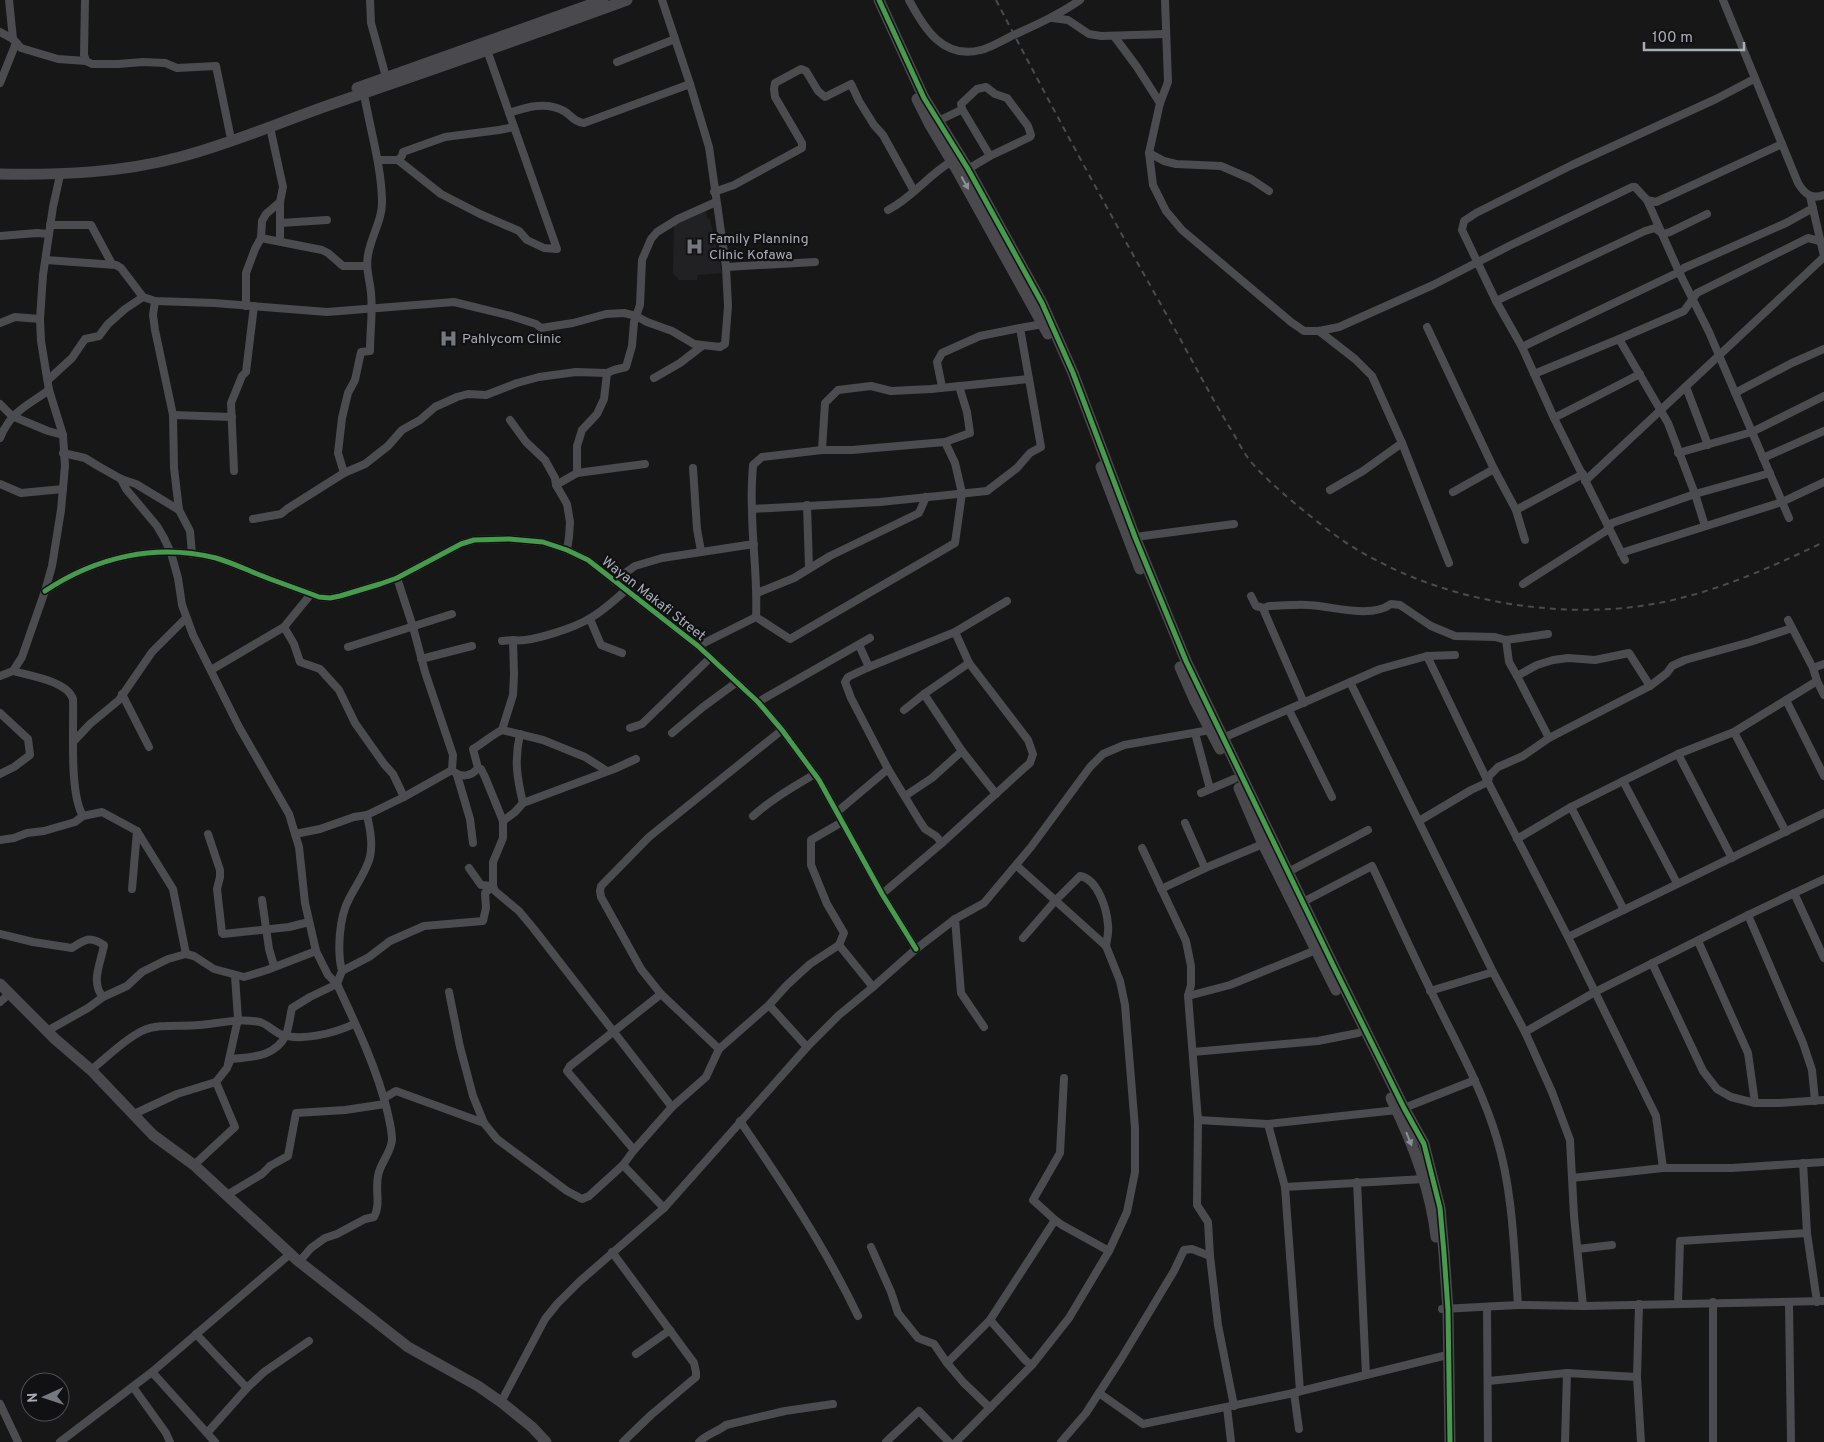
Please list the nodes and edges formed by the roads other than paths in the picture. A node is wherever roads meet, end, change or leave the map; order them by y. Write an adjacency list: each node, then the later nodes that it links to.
1 (8, 0): 13 (street); 19 (street)
2 (85, 0): 21 (street)
3 (370, 0): 23 (street)
4 (603, 0): 23 (street)
5 (627, 0): 20 (street)
6 (662, 0): 18 (street)
7 (870, 0): 40 (street)
8 (879, 0): 31 (street)
9 (909, 0): 14 (street)
10 (1080, 0): 14 (street)
11 (1165, 0): 16 (street)
12 (1723, 0): 24 (street)
13 (0, 2)
14 (1052, 18): 17 (street)
15 (0, 32): 19 (street)
16 (1166, 34): 17 (street); 28 (street)
17 (1114, 36): 28 (street)
18 (675, 39): 22 (street); 26 (street)
19 (15, 41): 21 (street); 25 (street)
20 (487, 50): 27 (street); 30 (street)
21 (86, 61): 34 (street)
22 (617, 62)
23 (386, 76): 34 (street)
24 (1754, 78): 35 (street); 68 (street)
25 (0, 83)
26 (690, 84): 30 (street); 47 (street)
27 (364, 94): 32 (street); 38 (street)
28 (1160, 103): 36 (street)
29 (962, 109): 31 (street); 37 (street); 37 (street)
30 (508, 113): 33 (street)
31 (938, 122): 42 (street)
32 (270, 127): 44 (street); 51 (street)
33 (514, 127): 39 (street); 39 (street)
34 (230, 134): 41 (street)
35 (1782, 144): 49 (street); 50 (street)
36 (1150, 153): 46 (street); 85 (street)
37 (990, 156): 42 (street)
38 (378, 160): 39 (street); 70 (street)
39 (398, 160)
40 (952, 161): 45 (street); 84 (street, one-way to 84)
41 (0, 167)
42 (968, 169): 84 (street)
43 (0, 174): 44 (street)
44 (60, 175): 58 (street)
45 (914, 191): 47 (street); 54 (street)
46 (1269, 191)
47 (714, 192): 52 (street)
48 (1824, 195): 49 (street)
49 (1810, 196): 53 (street)
50 (1647, 200): 60 (street); 68 (street)
51 (280, 202): 57 (street); 62 (street)
52 (716, 202): 71 (street); 79 (street)
53 (1813, 208): 64 (street); 72 (street)
54 (888, 210)
55 (1707, 214): 60 (street)
56 (327, 220): 57 (street)
57 (281, 223): 63 (street)
58 (50, 225): 59 (street); 69 (street)
59 (49, 234): 61 (street); 66 (street)
60 (1663, 234): 72 (street); 76 (street)
61 (0, 236)
62 (261, 238): 63 (street); 77 (street)
63 (280, 240): 70 (street)
64 (1822, 241): 65 (street); 74 (street)
65 (1824, 256): 90 (street)
66 (46, 260): 69 (street); 80 (street)
67 (815, 262): 71 (street)
68 (1478, 262): 76 (street); 85 (street)
69 (112, 264): 73 (street)
70 (367, 266): 78 (street)
71 (726, 267): 87 (street)
72 (1679, 272): 74 (street); 88 (street)
73 (143, 297): 75 (street); 96 (street)
74 (1693, 299): 86 (street); 90 (street)
75 (155, 301): 77 (street); 105 (street)
76 (1496, 301): 88 (street)
77 (250, 306): 78 (street); 107 (street)
78 (372, 309): 79 (street); 125 (street)
79 (636, 316): 87 (street); 91 (street)
80 (40, 319): 81 (street); 96 (street)
81 (0, 323)
82 (1427, 327): 123 (street)
83 (1020, 328): 84 (street); 95 (street); 97 (street)
84 (1048, 329): 149 (street); 169 (street)
85 (1319, 331): 115 (street)
86 (1620, 339): 92 (street); 93 (street)
87 (702, 346): 94 (street)
88 (1522, 347): 92 (street)
89 (1824, 350): 101 (street)
90 (1719, 354): 99 (street); 101 (street)
91 (607, 374): 125 (street); 126 (street)
92 (1534, 374): 108 (street)
93 (1640, 374): 104 (street); 108 (street)
94 (654, 378)
95 (1030, 378): 98 (street); 136 (street)
96 (48, 380): 100 (street)
97 (942, 386): 98 (street); 117 (street)
98 (960, 386): 114 (street)
99 (1686, 387): 104 (street); 116 (street)
100 (49, 390): 106 (street); 112 (street)
101 (1735, 393): 111 (street)
102 (1824, 396): 111 (street)
103 (0, 404): 106 (street)
104 (1660, 409): 119 (street); 128 (street)
105 (173, 415): 107 (street); 142 (street)
106 (12, 416): 112 (street); 113 (street)
107 (232, 417): 124 (street)
108 (1554, 418): 128 (street)
109 (510, 420): 132 (street)
110 (1824, 431): 120 (street)
111 (1752, 432): 116 (street); 120 (street)
112 (63, 435): 118 (street)
113 (0, 438)
114 (945, 442): 117 (street); 136 (street)
115 (1402, 443): 134 (street); 156 (street)
116 (1708, 445): 119 (street)
117 (822, 450): 141 (street)
118 (63, 453): 129 (street); 133 (street)
119 (1678, 453): 137 (street)
120 (1763, 458): 127 (street)
121 (645, 464): 126 (street)
122 (693, 468): 153 (street)
123 (1494, 468): 135 (street); 143 (street)
124 (234, 471)
125 (344, 473): 145 (street)
126 (576, 473): 132 (street)
127 (1770, 473): 137 (street); 139 (street)
128 (1584, 477): 143 (street); 148 (street)
129 (121, 479): 142 (street); 154 (street)
130 (1824, 482): 139 (street)
131 (0, 484): 133 (street)
132 (556, 486): 152 (street)
133 (63, 489): 162 (street)
134 (1330, 490)
135 (1453, 492)
136 (962, 493): 138 (street); 170 (street)
137 (1695, 494): 147 (street); 148 (street)
138 (926, 497): 140 (street); 157 (street)
139 (1782, 502): 144 (street); 147 (street)
140 (807, 505): 141 (street); 157 (street)
141 (752, 509): 151 (street)
142 (179, 510): 155 (street)
143 (1516, 510): 150 (street)
144 (1789, 518)
145 (254, 519)
146 (1234, 524): 149 (street)
147 (1705, 526): 148 (street)
148 (1609, 528): 160 (street)
149 (1135, 537): 169 (street)
150 (1525, 540)
151 (754, 544): 153 (street); 163 (street)
152 (567, 550): 158 (street, Wayan Makafi Street); 159 (street, Wayan Makafi Street)
153 (701, 551): 159 (street)
154 (171, 553): 155 (street, Wayan Makafi Street); 162 (street, Wayan Makafi Street); 171 (street)
155 (192, 554): 164 (street, Wayan Makafi Street)
156 (1449, 563)
157 (809, 567): 163 (street)
158 (397, 578): 164 (street, Wayan Makafi Street); 175 (street)
159 (614, 581): 161 (street, Wayan Makafi Street)
160 (1523, 584)
161 (626, 590): 172 (street); 185 (street, Wayan Makafi Street)
162 (45, 591): 197 (street)
163 (758, 593): 170 (street)
164 (311, 594): 174 (street)
165 (1251, 596): 167 (street)
166 (1007, 601): 177 (street)
167 (1264, 608): 181 (street); 209 (street)
168 (452, 614): 175 (street)
169 (1163, 616): 216 (street); 221 (street)
170 (756, 617): 185 (street)
171 (186, 618): 196 (street); 204 (street)
172 (590, 619): 180 (street); 187 (street)
173 (1788, 620): 176 (street)
174 (284, 627): 196 (street); 243 (street)
175 (413, 627): 186 (street); 191 (street)
176 (1792, 628): 195 (street); 203 (street)
177 (955, 632): 192 (street); 194 (street)
178 (1548, 634): 181 (street)
179 (870, 638): 183 (street)
180 (513, 640): 182 (street); 214 (street)
181 (1506, 640): 199 (street)
182 (502, 642)
183 (858, 645): 194 (street); 208 (street)
184 (472, 646): 191 (street)
185 (698, 646): 190 (street, Wayan Makafi Street)
186 (348, 647)
187 (622, 653)
188 (1455, 655): 189 (street)
189 (1427, 656): 201 (street); 237 (street)
190 (710, 658): 200 (street, Wayan Makafi Street); 213 (street)
191 (421, 659): 231 (street)
192 (969, 663): 205 (street); 240 (street)
193 (1824, 664): 195 (street)
194 (869, 667): 229 (street)
195 (1813, 668): 202 (street)
196 (211, 670): 259 (street)
197 (12, 671): 198 (street); 223 (street)
198 (0, 676)
199 (1518, 676): 203 (street); 222 (street)
200 (737, 682): 208 (street, Wayan Makafi Street); 218 (street)
201 (1350, 682): 209 (street); 252 (street)
202 (1817, 682): 206 (street); 207 (street)
203 (1650, 686): 222 (street)
204 (122, 694): 223 (street); 224 (street)
205 (924, 694): 210 (street); 225 (street)
206 (1824, 695)
207 (1786, 700): 217 (street); 234 (street)
208 (758, 702): 215 (street, Wayan Makafi Street)
209 (1304, 702): 211 (street)
210 (904, 710)
211 (1289, 710): 221 (street); 242 (street)
212 (0, 713): 232 (street)
213 (630, 728)
214 (502, 730): 220 (street); 228 (street)
215 (782, 730): 233 (street, Wayan Makafi Street); 309 (street)
216 (1210, 730): 219 (street); 235 (street)
217 (1734, 732): 226 (street); 257 (street)
218 (672, 733)
219 (1195, 733): 238 (street); 267 (street)
220 (520, 734): 230 (street); 244 (street)
221 (1223, 738): 270 (street)
222 (1549, 738): 237 (street)
223 (74, 740): 249 (street)
224 (149, 747)
225 (962, 751): 240 (street); 241 (street)
226 (1678, 754): 236 (street); 266 (street)
227 (636, 759): 230 (street)
228 (478, 768): 231 (street); 251 (street)
229 (888, 769): 241 (street); 246 (street)
230 (607, 771): 244 (street)
231 (455, 773): 243 (street); 262 (street)
232 (0, 774)
233 (815, 774): 246 (street, Wayan Makafi Street); 250 (street)
234 (1824, 776)
235 (1234, 779): 238 (street); 264 (street)
236 (1623, 781): 245 (street); 272 (street)
237 (1488, 782): 252 (street); 260 (street)
238 (1210, 789): 239 (street)
239 (1201, 793)
240 (996, 794): 263 (street)
241 (905, 796): 263 (street)
242 (1332, 797)
243 (404, 798): 248 (street)
244 (523, 803): 251 (street)
245 (1571, 807): 260 (street); 281 (street)
246 (837, 812): 253 (street, Wayan Makafi Street)
247 (1824, 813): 257 (street)
248 (367, 815): 259 (street); 299 (street)
249 (83, 816): 256 (street); 261 (street)
250 (753, 816)
251 (503, 821): 273 (street)
252 (1418, 821): 300 (street)
253 (842, 822): 277 (street, Wayan Makafi Street); 290 (street)
254 (1185, 823): 269 (street)
255 (1368, 830): 270 (street)
256 (137, 831): 274 (street); 295 (street)
257 (1786, 832): 266 (street)
258 (208, 834): 285 (street)
259 (295, 834): 284 (street)
260 (1517, 839): 287 (street)
261 (0, 840)
262 (473, 843)
263 (942, 843): 277 (street)
264 (1263, 844): 269 (street); 293 (street)
265 (1142, 848): 275 (street)
266 (1732, 858): 272 (street)
267 (1017, 866): 279 (street); 283 (street)
268 (469, 868): 273 (street)
269 (1205, 868): 275 (street)
270 (1288, 872): 280 (street)
271 (1824, 880): 276 (street)
272 (1677, 883): 281 (street)
273 (493, 886): 299 (street); 318 (street)
274 (132, 889)
275 (1161, 889): 310 (street)
276 (1794, 893): 282 (street); 296 (street)
277 (882, 894): 292 (street, Wayan Makafi Street)
278 (262, 900): 285 (street)
279 (1055, 900): 288 (street); 291 (street); 291 (street)
280 (1303, 902): 305 (street); 334 (street)
281 (1624, 910): 287 (street)
282 (1748, 915): 289 (street); 330 (street)
283 (955, 919): 292 (street); 316 (street)
284 (309, 922): 285 (street); 294 (street)
285 (266, 930): 298 (street)
286 (0, 934): 311 (street)
287 (1568, 937): 307 (street)
288 (1023, 938)
289 (1698, 941): 297 (street); 332 (street)
290 (839, 944): 304 (street); 313 (street)
291 (1106, 946): 357 (street)
292 (916, 949): 304 (street)
293 (1316, 950): 310 (street); 320 (street)
294 (316, 951): 298 (street); 303 (street)
295 (186, 954): 301 (street); 311 (street)
296 (1824, 958)
297 (1652, 963): 307 (street); 332 (street)
298 (274, 966): 301 (street)
299 (342, 971): 303 (street)
300 (1493, 972): 305 (street); 319 (street)
301 (235, 976): 314 (street)
302 (0, 984): 308 (street)
303 (336, 984): 315 (street); 321 (street)
304 (873, 987): 322 (street)
305 (1430, 991): 328 (street)
306 (449, 992): 338 (street)
307 (1595, 992): 319 (street); 345 (street)
308 (9, 994): 312 (street); 317 (street)
309 (661, 994): 318 (street); 323 (street)
310 (1188, 996): 324 (street)
311 (103, 997): 317 (street)
312 (0, 1002)
313 (769, 1005): 322 (street); 323 (street)
314 (238, 1020): 321 (street); 325 (street); 326 (street)
315 (354, 1024): 321 (street); 331 (street)
316 (984, 1027)
317 (47, 1031): 326 (street)
318 (615, 1032): 333 (street); 340 (street)
319 (1525, 1032): 346 (street)
320 (1358, 1033): 324 (street); 334 (street)
321 (286, 1035): 325 (street)
322 (807, 1047): 337 (street)
323 (719, 1049): 333 (street)
324 (1193, 1052): 336 (street)
325 (227, 1068): 329 (street)
326 (91, 1070): 335 (street)
327 (1064, 1078): 352 (street)
328 (1475, 1080): 334 (street); 366 (street)
329 (216, 1082): 335 (street); 343 (street)
330 (1820, 1100): 332 (street)
331 (384, 1101): 338 (street); 350 (street); 360 (street)
332 (1755, 1103)
333 (672, 1107): 340 (street)
334 (1400, 1109): 339 (street); 347 (street, one-way to 347); 369 (street)
335 (134, 1114): 343 (street)
336 (1198, 1120): 339 (street); 359 (street)
337 (740, 1121): 351 (street); 370 (street)
338 (484, 1123): 344 (street)
339 (1268, 1124): 349 (street)
340 (634, 1150): 344 (street)
341 (1824, 1162): 342 (street)
342 (1803, 1163): 345 (street); 353 (street)
343 (194, 1164): 350 (street)
344 (623, 1165): 351 (street)
345 (1662, 1168): 346 (street)
346 (1572, 1178): 356 (street)
347 (1424, 1179): 348 (street); 369 (street)
348 (1356, 1182): 349 (street); 381 (street)
349 (1284, 1187): 386 (street)
350 (227, 1195): 360 (street)
351 (664, 1208): 358 (street)
352 (1055, 1220): 357 (street); 371 (street)
353 (1807, 1233): 361 (street); 365 (street)
354 (1612, 1245): 356 (street)
355 (870, 1246): 377 (street)
356 (1578, 1249): 367 (street)
357 (1109, 1251): 378 (street)
358 (612, 1252): 372 (street); 388 (street)
359 (1210, 1256): 387 (street); 391 (street)
360 (295, 1258): 373 (street); 388 (street)
361 (1821, 1301): 363 (street)
362 (1712, 1302): 363 (street); 365 (street); 416 (street)
363 (1789, 1303): 417 (street)
364 (1639, 1304): 365 (street); 367 (street); 382 (street)
365 (1678, 1304)
366 (1518, 1305): 367 (street); 368 (street)
367 (1583, 1306)
368 (1487, 1307): 369 (street); 383 (street)
369 (1445, 1309): 376 (street); 412 (street)
370 (858, 1316)
371 (990, 1320): 377 (street); 378 (street)
372 (670, 1330): 375 (street); 402 (street)
373 (196, 1334): 379 (street); 385 (street)
374 (308, 1341): 385 (street)
375 (636, 1354)
376 (1443, 1356): 381 (street); 411 (street)
377 (947, 1363): 392 (street)
378 (1032, 1365): 392 (street)
379 (152, 1372): 384 (street); 394 (street)
380 (1568, 1373): 382 (street); 383 (street); 414 (street)
381 (1366, 1375): 386 (street)
382 (1637, 1377): 415 (street)
383 (1488, 1381): 413 (street)
384 (133, 1387): 399 (street); 400 (street)
385 (247, 1388): 394 (street)
386 (1300, 1391): 391 (street); 393 (street)
387 (1099, 1393): 391 (street); 409 (street)
388 (501, 1402): 397 (street)
389 (0, 1404): 398 (street)
390 (833, 1404): 395 (street)
391 (1230, 1406): 410 (street)
392 (990, 1408): 396 (street)
393 (1299, 1429)
394 (207, 1433): 401 (street)
395 (706, 1435): 403 (street); 404 (street)
396 (963, 1435): 407 (street); 408 (street)
397 (542, 1441)
398 (18, 1442)
399 (60, 1442)
400 (170, 1442)
401 (214, 1442)
402 (623, 1442)
403 (699, 1442)
404 (713, 1442)
405 (886, 1442): 406 (street)
406 (949, 1442)
407 (956, 1442)
408 (969, 1442)
409 (1061, 1442)
410 (1231, 1442)
411 (1445, 1442)
412 (1450, 1442)
413 (1488, 1442)
414 (1565, 1442)
415 (1642, 1442)
416 (1713, 1442)
417 (1791, 1442)

